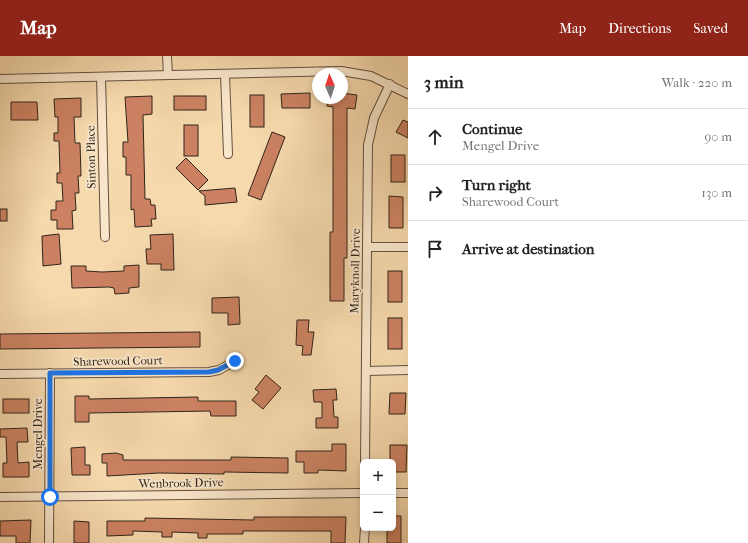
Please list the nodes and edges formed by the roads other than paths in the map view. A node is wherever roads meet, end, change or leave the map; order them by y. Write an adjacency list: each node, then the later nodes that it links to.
1 (167, 56): 3 (street)
2 (225, 74): 3 (street); 6 (street); 8 (street)
3 (168, 75): 4 (street)
4 (101, 77): 5 (street); 9 (street, Sinton Place)
5 (0, 79)
6 (390, 84): 7 (street); 11 (street, Maryknoll Drive)
7 (408, 94)
8 (228, 154)
9 (105, 237)
10 (408, 247): 11 (street)
11 (367, 248): 13 (street, Maryknoll Drive)
12 (235, 361): 15 (street, Sharewood Court)
13 (366, 370): 14 (street); 17 (street, Maryknoll Drive)
14 (408, 370)
15 (50, 373): 16 (street, Sharewood Court); 22 (street, Mengel Drive)
16 (0, 374)
17 (365, 459)
18 (396, 493): 19 (street)
19 (408, 493)
20 (360, 494): 22 (street, Wenbrook Drive)
21 (0, 497): 22 (street, Wenbrook Drive)
22 (50, 497): 24 (street, Mengel Drive)
23 (364, 531): 25 (street)
24 (49, 543)
25 (364, 543)

